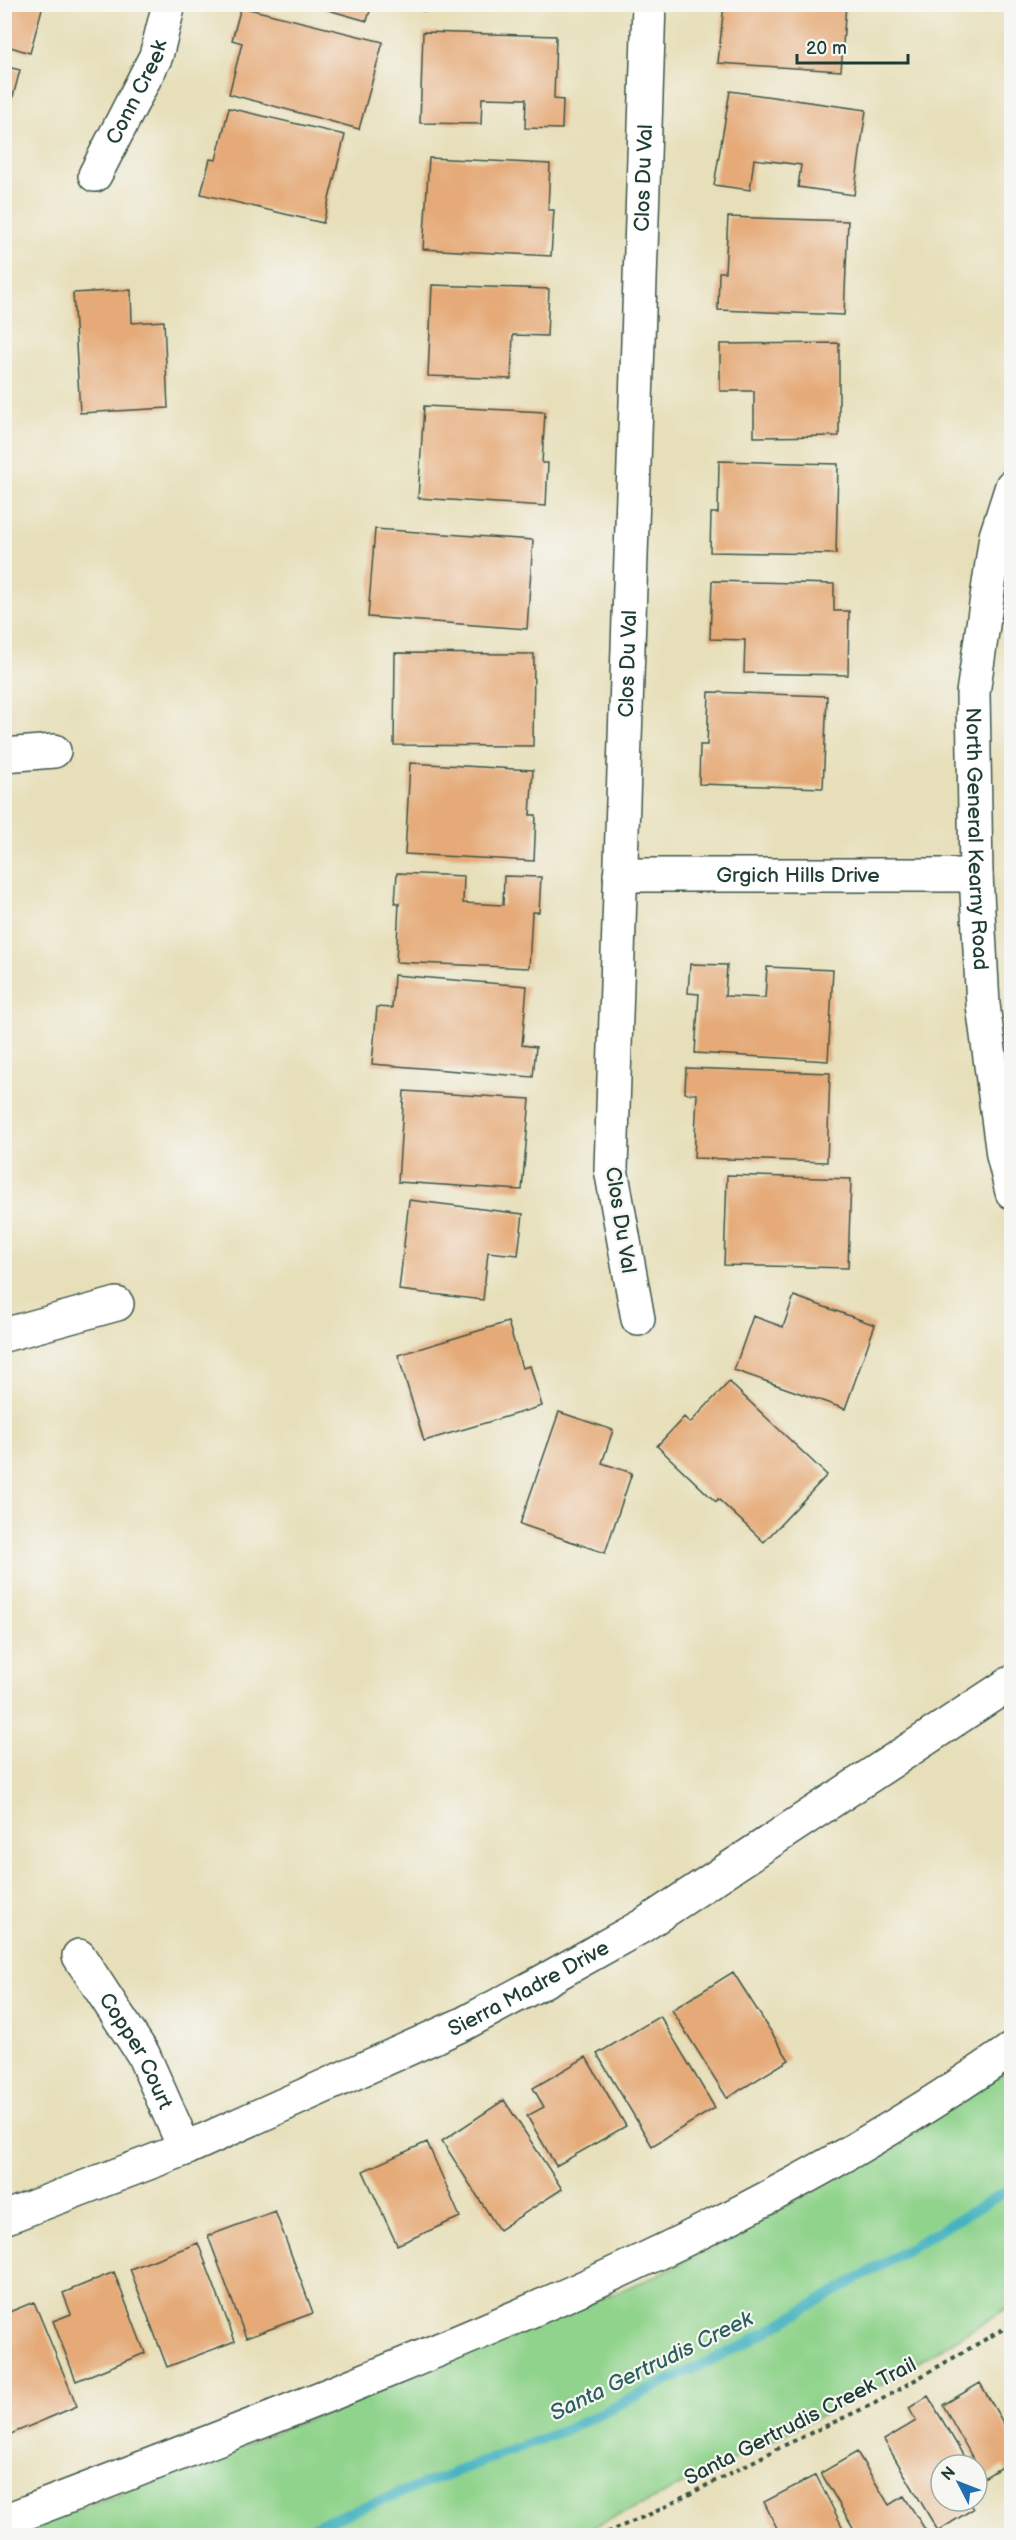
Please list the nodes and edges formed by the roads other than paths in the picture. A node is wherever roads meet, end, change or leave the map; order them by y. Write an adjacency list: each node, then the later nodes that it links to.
1 (169, 4): 3 (street, Conn Creek)
2 (649, 4): 7 (street, Clos Du Val)
3 (95, 175)
4 (1011, 486): 8 (street, North General Kearny Road)
5 (54, 751): 6 (street)
6 (4, 755)
7 (620, 875): 8 (street, Grgich Hills Drive); 11 (street, Clos Du Val)
8 (976, 875): 9 (street, North General Kearny Road)
9 (1011, 1192)
10 (117, 1304): 12 (street)
11 (638, 1319)
12 (4, 1335)
13 (1011, 1682): 16 (street, Sierra Madre Drive)
14 (79, 1956): 16 (street, Copper Court)
15 (1011, 2049): 18 (street)
16 (185, 2149): 17 (street, Sierra Madre Drive)
17 (4, 2218)
18 (4, 2521)

